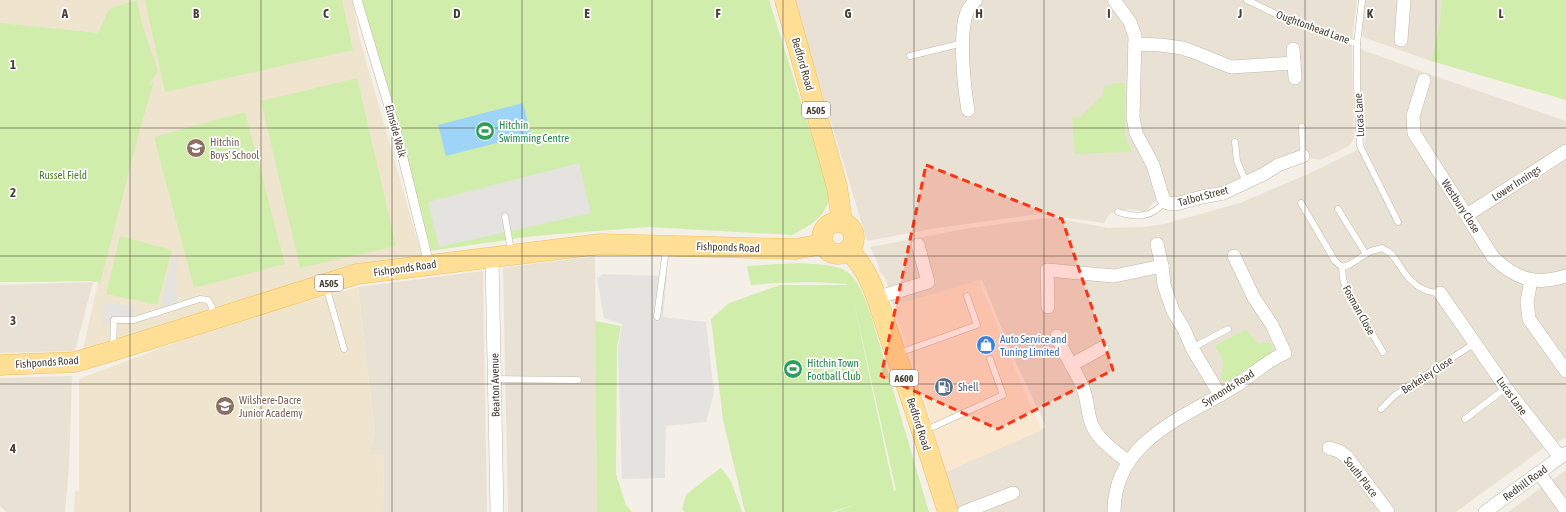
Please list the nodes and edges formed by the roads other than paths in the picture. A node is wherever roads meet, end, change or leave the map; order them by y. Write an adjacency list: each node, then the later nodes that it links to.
1 (357, 0): 39 (street, Elmside Walk)
2 (785, 0): 29 (main road, Bedford Road / A505)
3 (976, 0): 9 (street)
4 (1114, 0): 10 (street, Talbot Street)
5 (1246, 0): 11 (lane, Oughtonhead Lane)
6 (1362, 0): 11 (lane, Lucas Lane)
7 (1404, 0): 8 (street)
8 (1401, 40)
9 (963, 43): 13 (lane); 17 (street)
10 (1135, 44): 14 (street); 23 (street, Talbot Street)
11 (1357, 44): 30 (lane, Lucas Lane)
12 (1293, 49): 14 (street)
13 (910, 56)
14 (1294, 63): 15 (street)
15 (1296, 78)
16 (1424, 80): 27 (street, Westbury Close)
17 (968, 110)
18 (1302, 127): 21 (lane)
19 (1235, 142): 22 (lane)
20 (1566, 151): 27 (street, Lower Innings)
21 (1304, 156): 22 (street, Talbot Street)
22 (1246, 182): 23 (street, Talbot Street)
23 (1165, 201): 26 (lane)
24 (1301, 203): 41 (lane)
25 (1338, 209): 36 (lane)
26 (1118, 212)
27 (1467, 215): 43 (street, Westbury Close)
28 (505, 216): 37 (lane)
29 (842, 222): 31 (main road); 35 (main road)
30 (1398, 222)
31 (822, 244): 33 (main road, Fishponds Road / A505); 35 (main road)
32 (1157, 244): 40 (street)
33 (667, 245): 37 (main road, Fishponds Road / A505); 49 (lane)
34 (918, 245): 47 (street)
35 (848, 250): 47 (main road, Bedford Road / A600)
36 (1366, 254): 41 (lane); 45 (lane)
37 (502, 256): 39 (main road, Fishponds Road / A505); 64 (street, Bearton Avenue)
38 (1234, 256): 67 (street, Symonds Road)
39 (429, 264): 44 (main road, Fishponds Road / A505)
40 (1162, 266): 48 (street); 55 (street)
41 (1342, 267): 58 (lane, Fosman Close)
42 (1566, 276): 43 (street, Westbury Close)
43 (1531, 280): 63 (street)
44 (326, 284): 50 (main road, Fishponds Road / A505); 56 (lane)
45 (1440, 292): 53 (street, Lucas Lane)
46 (966, 296): 59 (lane)
47 (876, 298): 59 (main road, Bedford Road / A600)
48 (1048, 307)
49 (657, 317)
50 (210, 321): 57 (main road, Fishponds Road / A505); 57 (lane)
51 (1228, 329): 55 (lane)
52 (1057, 336): 62 (street)
53 (1475, 343): 66 (street, Lucas Lane); 68 (lane, Berkeley Close)
54 (1102, 348): 62 (street)
55 (1192, 348): 67 (street)
56 (344, 349)
57 (112, 351): 61 (main road, Fishponds Road / A505)
58 (1383, 352)
59 (896, 354): 70 (main road, Bedford Road / A600)
60 (990, 360): 70 (lane)
61 (0, 365)
62 (1071, 365): 73 (street)
63 (1566, 371)
64 (495, 379): 65 (lane); 77 (street, Bearton Avenue)
65 (578, 380)
66 (1506, 388): 69 (lane); 72 (street, Lucas Lane)
67 (1220, 395): 73 (street, Symonds Road)
68 (1381, 409)
69 (1465, 419)
70 (922, 432): 78 (main road, Bedford Road / A600)
71 (1329, 448): 81 (street, South Place)
72 (1563, 455): 74 (street, Redhill Road)
73 (1128, 462): 80 (street, Symonds Road)
74 (1539, 473): 76 (street); 82 (street, Redhill Road)
75 (1013, 493): 79 (street)
76 (1566, 510)
77 (497, 512)
78 (948, 512)
79 (964, 512)
80 (1114, 512)
81 (1388, 512)
82 (1485, 512)

